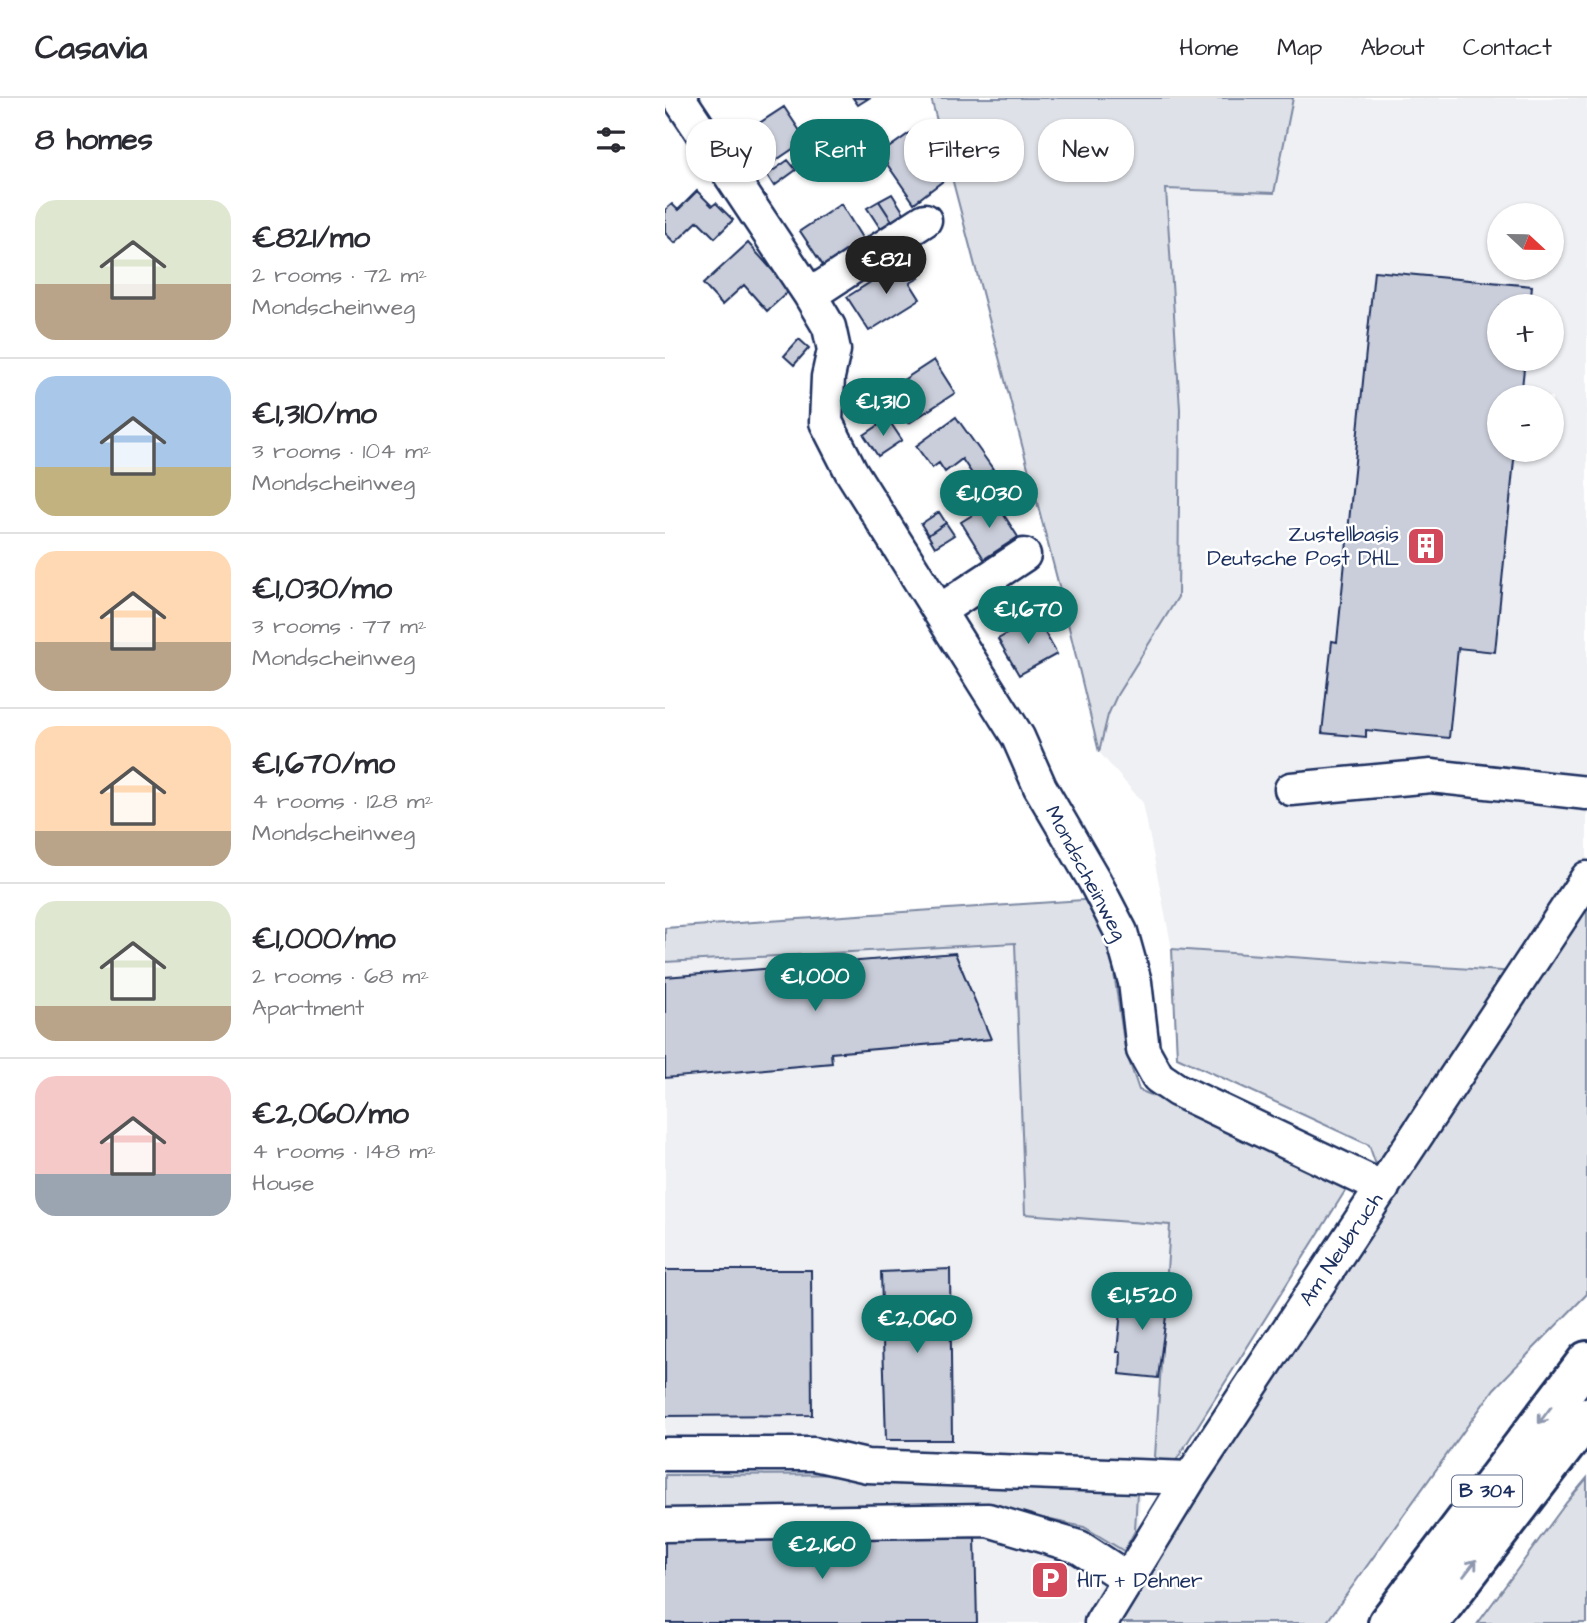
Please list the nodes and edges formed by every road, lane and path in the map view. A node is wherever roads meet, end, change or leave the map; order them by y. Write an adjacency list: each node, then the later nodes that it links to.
1 (691, 102): 3 (street, Mondscheinweg)
2 (925, 220): 3 (street)
3 (810, 295): 5 (street, Mondscheinweg)
4 (1024, 555): 5 (street)
5 (939, 611): 9 (street, Mondscheinweg)
6 (1291, 789): 7 (street)
7 (1587, 793)
8 (1587, 878): 9 (street, Am Neubruch)
9 (1383, 1188): 13 (street, Am Neubruch)
10 (1587, 1361): 17 (main road, B 304, one-way to 17)
11 (1587, 1417): 18 (main road, B 304, one-way to 11)
12 (665, 1454): 13 (street)
13 (1191, 1478): 15 (street, Am Neubruch)
14 (665, 1525): 15 (street)
15 (1128, 1579): 16 (street, Am Neubruch)
16 (1101, 1623)
17 (1388, 1623)
18 (1429, 1623)

